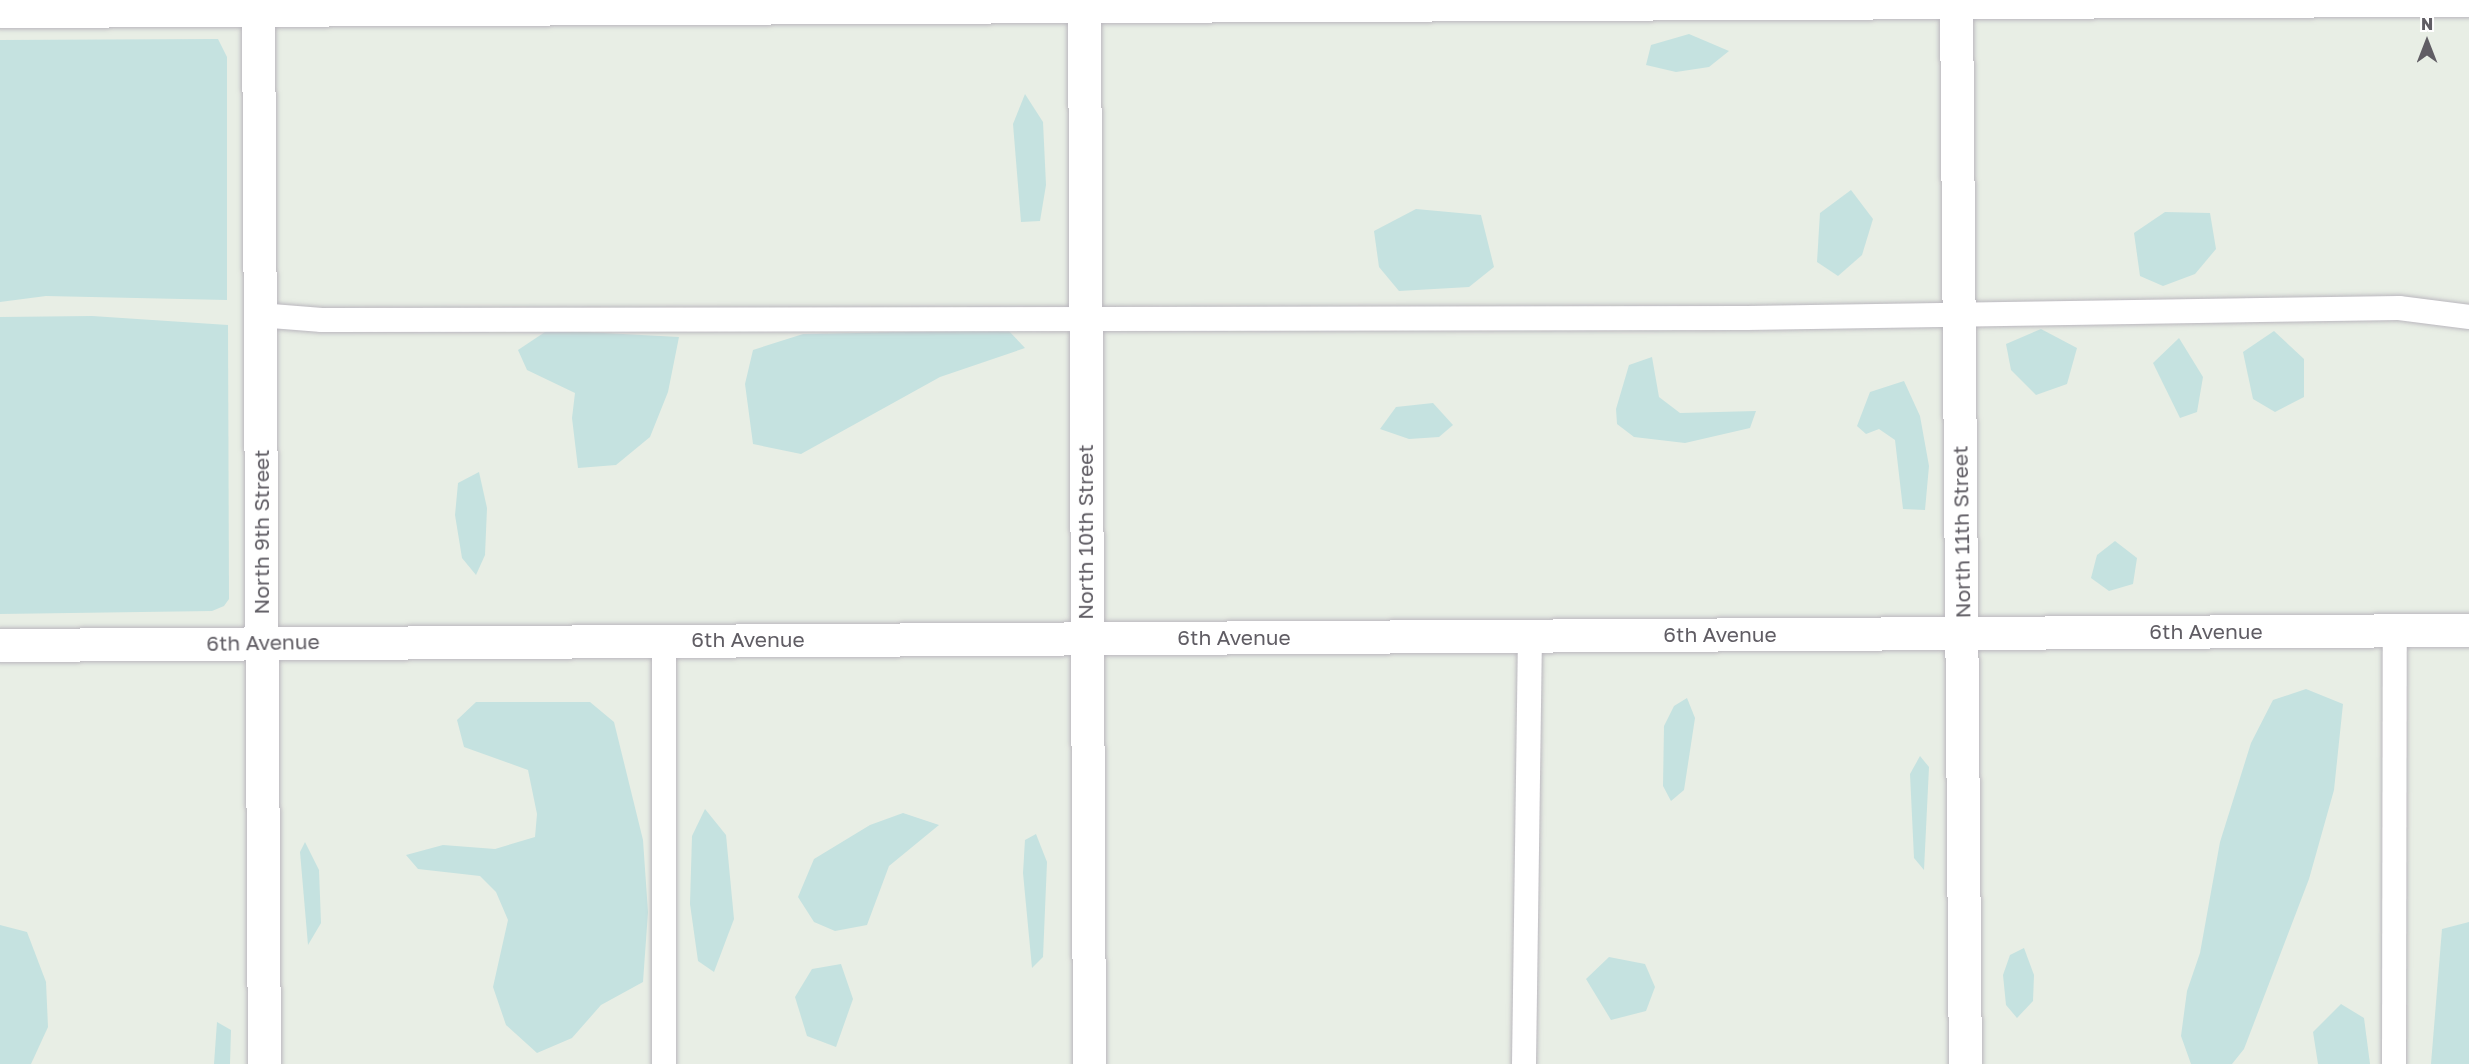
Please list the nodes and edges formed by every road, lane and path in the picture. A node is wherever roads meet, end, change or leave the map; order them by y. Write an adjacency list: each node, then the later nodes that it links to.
1 (2469, 0): 2 (street)
2 (1956, 1): 3 (street); 8 (street, North 11th Street)
3 (1084, 3): 5 (street); 11 (street, North 10th Street)
4 (593, 4): 5 (street); 6 (street)
5 (751, 4)
6 (258, 5): 7 (street); 9 (street, North 9th Street)
7 (0, 11)
8 (1959, 313): 10 (lane); 11 (lane); 14 (street, North 11th Street)
9 (259, 315): 11 (lane); 18 (street, North 9th Street)
10 (2469, 317)
11 (1084, 318): 16 (street, North 10th Street)
12 (2395, 630): 13 (street, 6th Avenue); 14 (street, 6th Avenue); 25 (lane)
13 (2469, 630)
14 (1962, 632): 15 (street, 6th Avenue); 24 (street, North 11th Street)
15 (1530, 635): 16 (street, 6th Avenue); 23 (lane)
16 (1086, 637): 17 (street, 6th Avenue); 22 (street, North 10th Street)
17 (664, 639): 18 (street, 6th Avenue); 21 (lane)
18 (261, 641): 19 (street, 6th Avenue); 20 (street, North 9th Street)
19 (0, 645)
20 (264, 1064)
21 (664, 1064)
22 (1089, 1064)
23 (1524, 1064)
24 (1965, 1064)
25 (2394, 1064)

